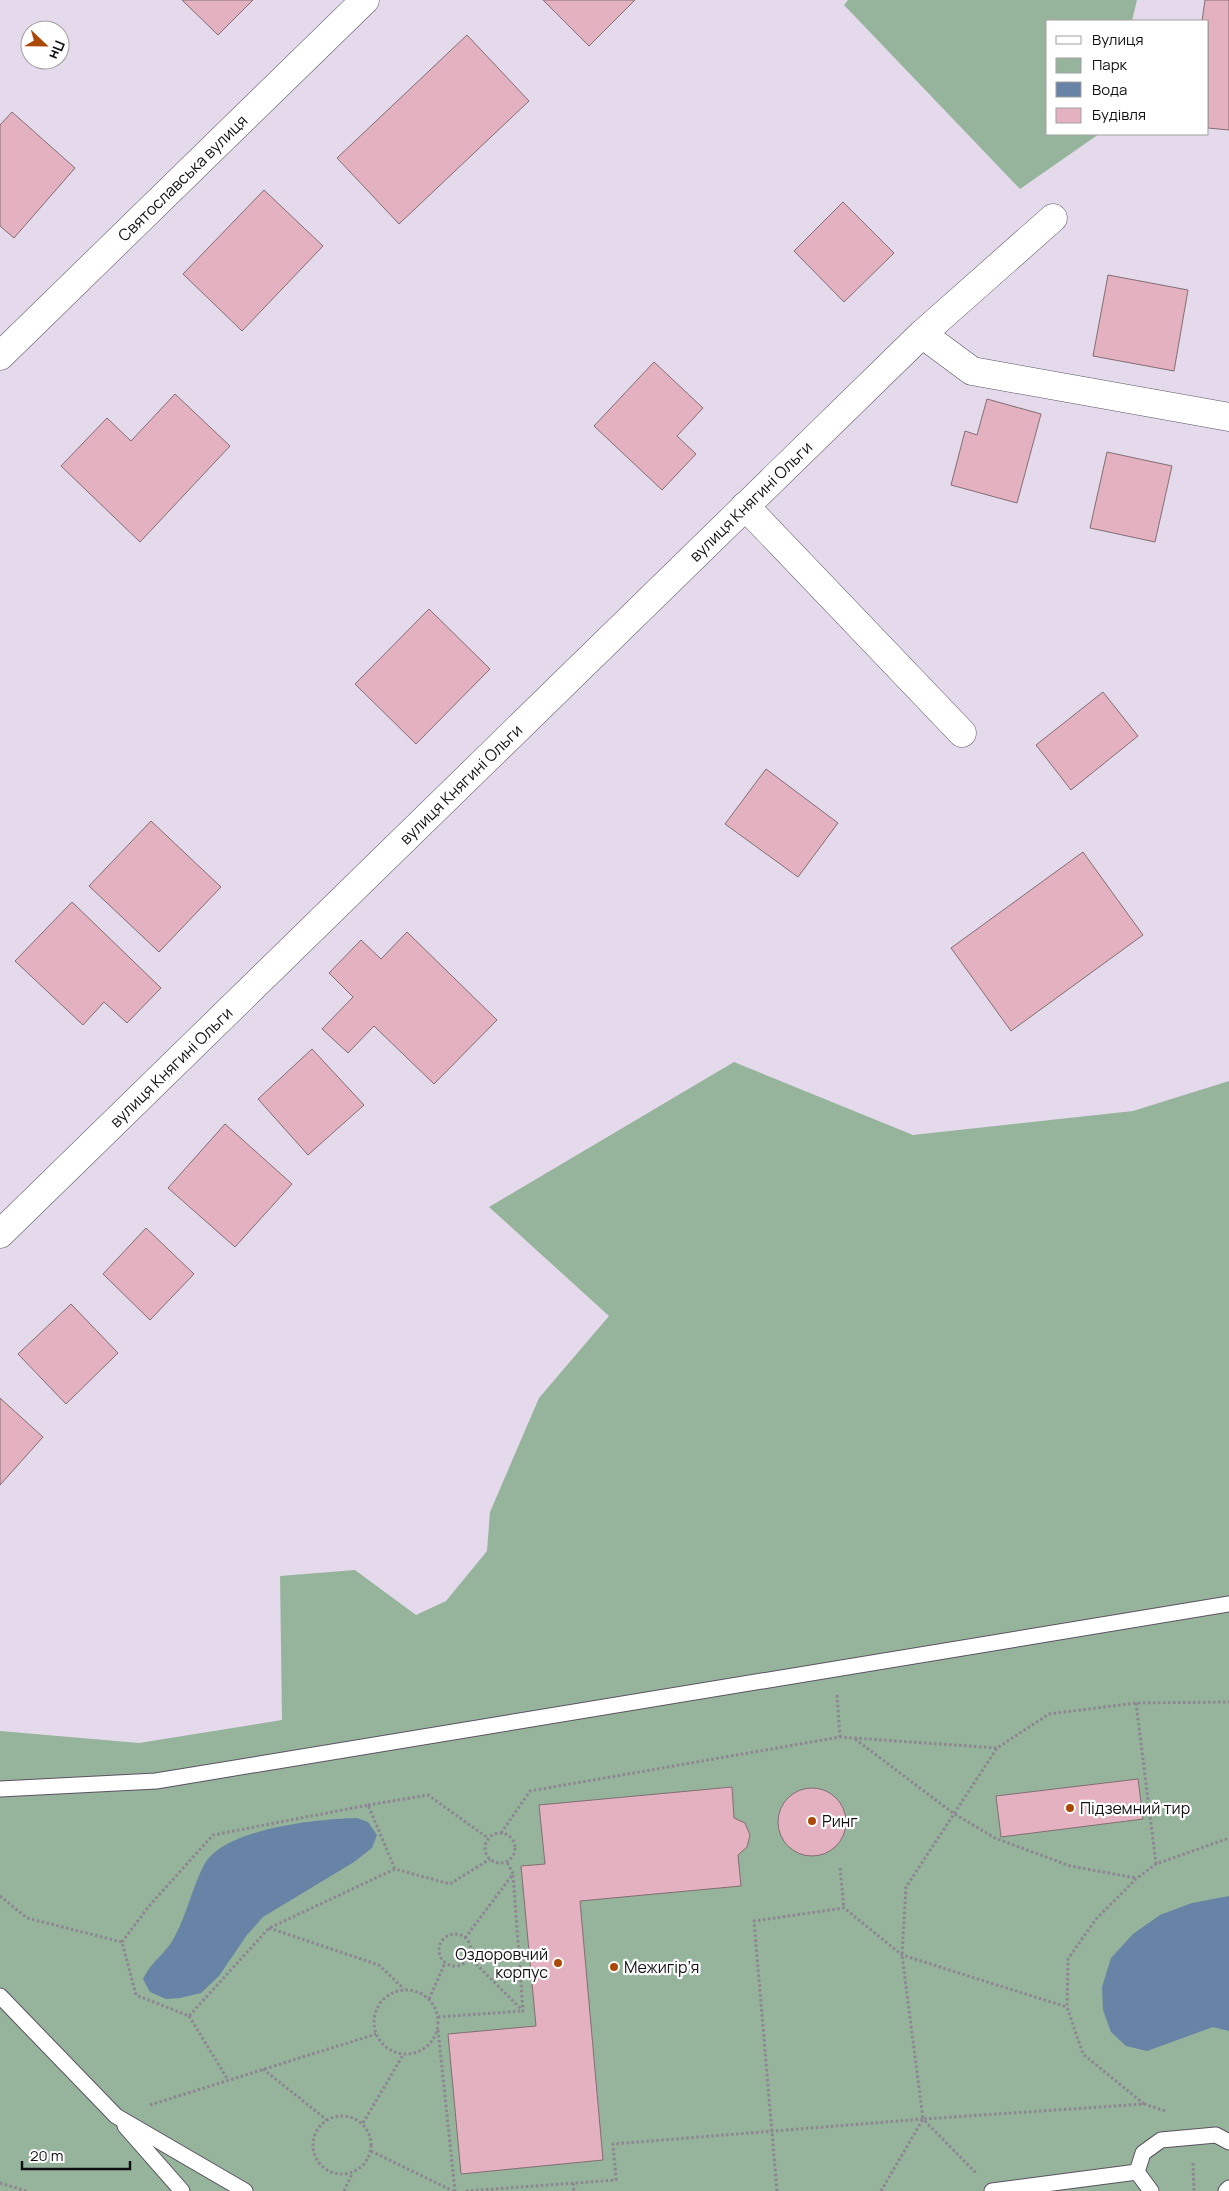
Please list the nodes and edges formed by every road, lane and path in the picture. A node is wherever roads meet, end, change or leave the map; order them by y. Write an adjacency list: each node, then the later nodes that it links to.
1 (366, 0): 4 (street, Святославська вулиця)
2 (1053, 218): 3 (street, вулиця Княгині Ольги)
3 (922, 334): 5 (street); 6 (street, вулиця Княгині Ольги)
4 (0, 356)
5 (1229, 417)
6 (745, 506): 7 (street); 8 (street, вулиця Княгині Ольги)
7 (962, 732)
8 (0, 1234)
9 (1229, 1604): 10 (lane)
10 (834, 1669): 13 (path); 16 (lane)
11 (1229, 1702): 12 (path)
12 (1136, 1703): 15 (path); 24 (path)
13 (840, 1737): 14 (path); 19 (path)
14 (854, 1738): 15 (path); 18 (path)
15 (997, 1748): 18 (path)
16 (0, 1789)
17 (368, 1805): 20 (path); 26 (path); 33 (path)
18 (953, 1812): 28 (path); 34 (path)
19 (501, 1833): 20 (path); 23 (path)
20 (488, 1838): 22 (path)
21 (1229, 1838): 24 (path)
22 (490, 1859): 23 (path); 26 (path)
23 (507, 1862): 27 (path)
24 (1156, 1864): 28 (path)
25 (840, 1868): 30 (path)
26 (395, 1869): 31 (path)
27 (513, 1874): 32 (path); 41 (path)
28 (1136, 1878): 40 (path)
29 (0, 1896): 33 (path)
30 (844, 1908): 34 (path); 55 (path)
31 (269, 1928): 37 (path); 42 (path)
32 (465, 1938): 35 (path); 36 (path)
33 (122, 1942): 42 (path)
34 (902, 1955): 40 (path); 52 (path)
35 (470, 1957): 36 (path); 41 (path)
36 (445, 1962): 39 (path)
37 (404, 1990): 39 (path); 45 (path)
38 (0, 1996): 51 (lane)
39 (429, 1999): 43 (path)
40 (1067, 2007): 49 (path)
41 (523, 2011): 43 (path)
42 (189, 2016): 48 (path)
43 (438, 2017): 44 (path)
44 (438, 2027): 46 (path); 67 (path)
45 (376, 2034): 46 (path); 47 (path)
46 (403, 2055): 54 (path)
47 (263, 2069): 48 (path); 53 (path)
48 (228, 2080): 51 (path)
49 (1144, 2104): 50 (path); 52 (path)
50 (1168, 2112)
51 (116, 2116): 64 (lane); 65 (lane)
52 (923, 2119): 55 (path); 71 (path); 72 (path)
53 (327, 2120): 54 (path); 59 (path)
54 (363, 2124): 57 (path)
55 (772, 2131): 61 (path); 70 (path)
56 (1229, 2142): 58 (lane)
57 (372, 2152): 59 (path); 67 (path)
58 (1137, 2172): 72 (lane); 73 (lane)
59 (352, 2173): 66 (path)
60 (0, 2183): 63 (path)
61 (574, 2183): 68 (path); 69 (path)
62 (1229, 2188): 74 (lane)
63 (26, 2191)
64 (182, 2191)
65 (245, 2191)
66 (344, 2191)
67 (454, 2191)
68 (466, 2191)
69 (574, 2191)
70 (777, 2191)
71 (881, 2191)
72 (993, 2191)
73 (1152, 2191)
74 (1226, 2191)

